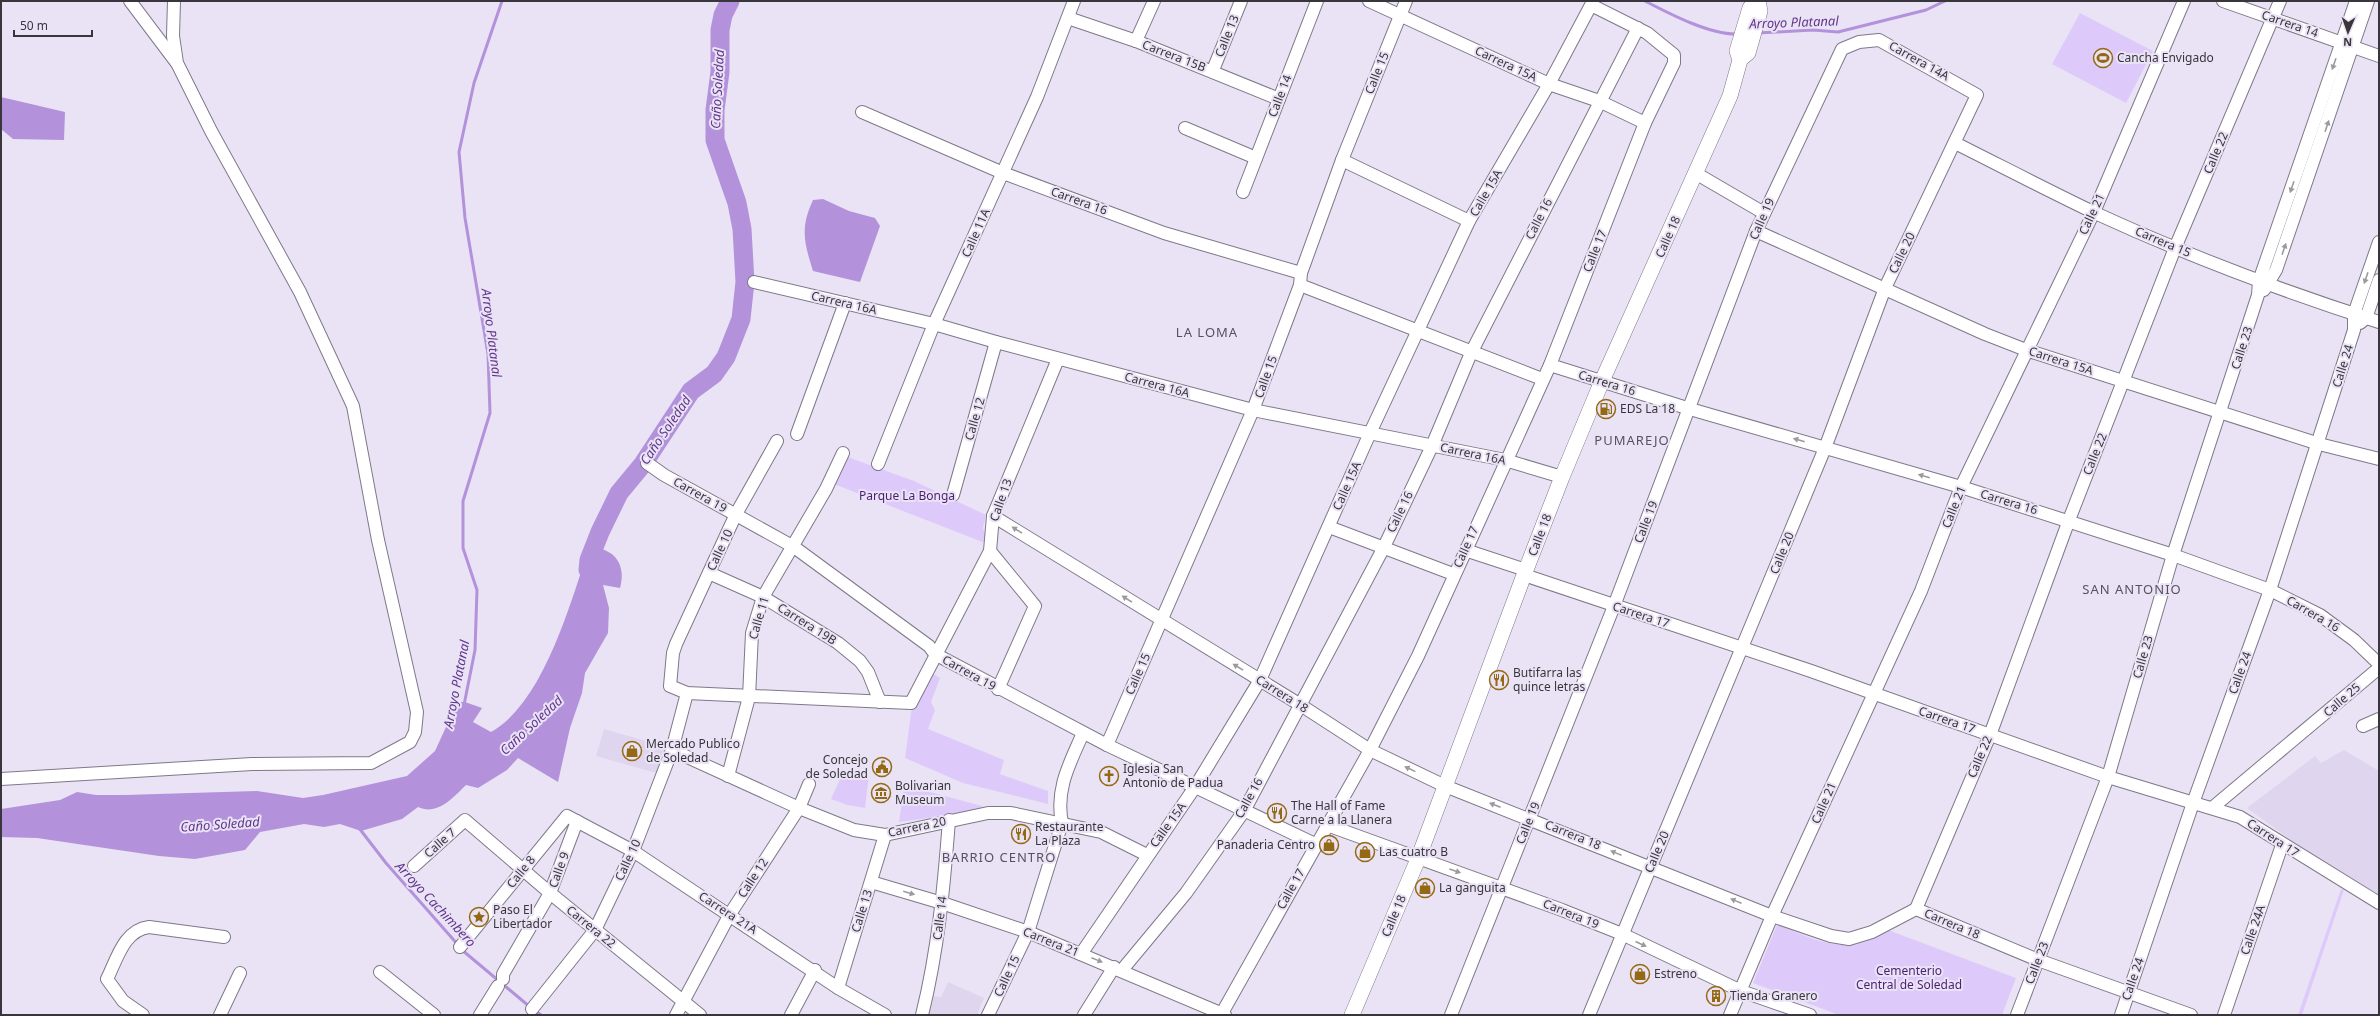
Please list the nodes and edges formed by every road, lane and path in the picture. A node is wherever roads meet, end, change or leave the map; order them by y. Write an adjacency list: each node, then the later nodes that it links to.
1 (130, 1): 24 (street)
2 (174, 1): 24 (street)
3 (1074, 1): 16 (street, Calle 11A)
4 (1154, 1): 19 (street)
5 (1241, 1): 25 (street, Calle 13)
6 (1317, 1): 28 (street, Calle 14)
7 (1369, 1): 15 (street, Carrera 15A)
8 (1406, 1): 15 (street, Calle 15)
9 (1756, 1): 37 (main road, Calle 18)
10 (2184, 1): 39 (street, Calle 21)
11 (2223, 1): 17 (street, Carrera 14)
12 (2280, 1): 17 (street, Calle 22)
13 (2356, 1): 21 (street, Calle 23)
14 (2368, 1): 22 (street, Calle 23)
15 (1400, 14): 26 (street, Carrera 15A); 35 (street, Calle 15)
16 (1068, 18): 19 (street, Carrera 15B); 36 (street, Calle 11A)
17 (2274, 19): 21 (street, Carrera 14); 44 (street, Calle 22)
18 (1638, 28): 26 (street, Calle 15A); 29 (street, Calle 16); 31 (street, Calle 17)
19 (1136, 41): 25 (street, Carrera 15B)
20 (1859, 42): 27 (street, Carrera 14A); 40 (street, Calle 19)
21 (2342, 43): 22 (street, Carrera 14); 48 (street, Calle 23, one-way to 48)
22 (2354, 47): 23 (street, Carrera 14); 48 (street, Calle 23, one-way to 22)
23 (2379, 56)
24 (177, 63): 118 (street)
25 (1212, 70): 28 (street, Carrera 15B)
26 (1549, 84): 29 (street, Carrera 15A); 41 (street, Calle 15A)
27 (1976, 93): 33 (street, Calle 20)
28 (1279, 99): 34 (street, Calle 14)
29 (1599, 101): 31 (street, Carrera 15A); 59 (street, Calle 16)
30 (862, 112): 36 (street, Carrera 16)
31 (1645, 123): 61 (street, Calle 17)
32 (1185, 128): 34 (street)
33 (1955, 143): 39 (street, Carrera 15); 49 (street, Calle 20)
34 (1256, 158): 38 (street, Calle 14)
35 (1342, 160): 41 (street); 45 (street, Calle 15)
36 (1003, 173): 45 (street, Carrera 16); 54 (street, Calle 11A)
37 (1696, 174): 40 (street); 63 (main road, Calle 18)
38 (1243, 192)
39 (2094, 212): 44 (street, Carrera 15); 58 (street, Calle 21)
40 (1764, 214): 42 (street, Calle 19)
41 (1469, 221): 56 (street, Calle 15A)
42 (1756, 231): 49 (street, Carrera 15A); 65 (street, Calle 19)
43 (2379, 242): 51 (street, Calle 24, one-way to 51)
44 (2175, 248): 48 (street, Carrera 15); 64 (street, Calle 22)
45 (1301, 279): 56 (street, Carrera 16); 66 (street, Calle 15)
46 (2379, 280): 52 (street, Calle 24)
47 (754, 282): 50 (street, Carrera 16A)
48 (2264, 283): 51 (street, Carrera 15); 67 (street, Calle 23)
49 (1885, 288): 58 (street, Carrera 15A); 73 (street, Calle 20)
50 (844, 303): 54 (street, Carrera 16A); 69 (street)
51 (2354, 314): 52 (street, Carrera 15); 55 (street, Calle 24)
52 (2366, 318): 53 (street, Carrera 15); 55 (street, Calle 24)
53 (2379, 322)
54 (934, 324): 57 (street, Carrera 16A); 78 (street, Calle 11A)
55 (2354, 330): 71 (street, Calle 24)
56 (1417, 332): 59 (street, Carrera 16); 68 (street, Calle 15A)
57 (996, 342): 60 (street, Carrera 16A); 81 (street, Calle 12)
58 (2026, 350): 64 (street, Carrera 15A); 80 (street, Calle 21)
59 (1471, 353): 62 (street, Carrera 16); 72 (street, Calle 16)
60 (1058, 359): 66 (street, Carrera 16A); 83 (street, Calle 13)
61 (1550, 365): 62 (street, Calle 17); 63 (street, Carrera 16)
62 (1542, 379): 76 (street, Calle 17)
63 (1602, 381): 65 (street, Carrera 16); 79 (main road, Calle 18)
64 (2124, 382): 67 (street, Carrera 15A); 84 (street, Calle 22)
65 (1690, 408): 73 (street, Carrera 16, one-way to 65); 96 (street, Calle 19)
66 (1254, 410): 68 (street, Carrera 16A); 97 (street, Calle 15)
67 (2221, 412): 71 (street, Carrera 15A); 90 (street, Calle 23)
68 (1370, 433): 72 (street, Carrera 16A); 85 (street, Calle 15A)
69 (797, 434)
70 (777, 441): 82 (street, Calle 10)
71 (2319, 444): 75 (street, Carrera 15A); 94 (street, Calle 24)
72 (1432, 446): 76 (street, Carrera 16A); 87 (street, Calle 16)
73 (1826, 448): 80 (street, Carrera 16, one-way to 73); 98 (street, Calle 20)
74 (842, 453): 86 (street, Calle 11)
75 (2379, 459)
76 (1505, 460): 79 (street, Carrera 16A); 88 (street, Calle 17)
77 (647, 463): 82 (street, Carrera 19)
78 (878, 464)
79 (1562, 477): 91 (main road, Calle 18)
80 (1961, 486): 84 (street, Carrera 16); 105 (street, Calle 21)
81 (953, 495)
82 (736, 514): 86 (street, Carrera 19); 92 (street, Calle 10)
83 (993, 516): 89 (street, Calle 13); 97 (street, Carrera 18, one-way to 83)
84 (2069, 520): 90 (street, Carrera 16); 112 (street, Calle 22)
85 (1329, 527): 87 (street); 102 (street, Calle 15A)
86 (794, 547): 95 (street, Calle 11); 99 (street, Carrera 19)
87 (1382, 548): 93 (street); 108 (street, Calle 16)
88 (1465, 550): 91 (street, Carrera 17); 93 (street, Calle 17)
89 (990, 551): 99 (street, Calle 13); 103 (street)
90 (2173, 556): 94 (street, Carrera 16); 117 (street, Calle 23)
91 (1525, 572): 96 (street, Carrera 17); 120 (main road, Calle 18)
92 (709, 573): 95 (street, Carrera 19B); 104 (street, Calle 10)
93 (1454, 574): 115 (street, Calle 17)
94 (2270, 590): 100 (street, Carrera 16); 122 (street, Calle 24)
95 (763, 597): 106 (street, Calle 11); 107 (street, Carrera 19B)
96 (1614, 606): 98 (street, Carrera 17); 126 (street, Calle 19)
97 (1161, 620): 102 (street, Carrera 18, one-way to 97); 113 (street, Calle 15)
98 (1743, 648): 105 (street, Carrera 17); 139 (street, Calle 20)
99 (935, 654): 103 (street, Carrera 19); 107 (street, Calle 13)
100 (2379, 664)
101 (2379, 668): 124 (street, Calle 25)
102 (1260, 680): 108 (street, Carrera 18); 121 (street, Calle 15A)
103 (998, 689): 111 (street, Carrera 19)
104 (687, 693): 106 (street); 114 (street, Calle 10)
105 (1873, 694): 112 (street, Carrera 17); 148 (street, Calle 21)
106 (750, 697): 107 (street); 116 (street, Calle 11)
107 (880, 702)
108 (1299, 704): 115 (street, Carrera 18); 125 (street, Calle 16)
109 (2379, 719): 110 (street)
110 (2363, 726)
111 (1083, 733): 113 (street, Carrera 19); 130 (street, Calle 15)
112 (1990, 734): 117 (street, Carrera 17); 146 (street, Calle 22)
113 (1107, 745): 121 (street, Carrera 19)
114 (672, 750): 116 (street, Carrera 20); 135 (street, Calle 10)
115 (1370, 750): 120 (street, Carrera 18, one-way to 115); 131 (street, Calle 17)
116 (728, 776): 123 (street, Carrera 20)
117 (2108, 777): 122 (street, Carrera 17); 155 (street, Calle 23)
118 (1, 779)
119 (809, 784): 123 (street, Calle 12)
120 (1444, 786): 126 (street, Carrera 18, one-way to 120); 137 (main road, Calle 18)
121 (1195, 787): 125 (street, Carrera 19); 136 (street, Calle 15A)
122 (2193, 802): 124 (street, Carrera 17); 162 (street, Calle 24)
123 (799, 808): 132 (street, Carrera 20); 147 (street, Calle 12)
124 (2212, 808): 134 (street, Carrera 17)
125 (1244, 810): 133 (street, Carrera 19); 156 (street, Calle 16)
126 (1530, 818): 139 (street, Carrera 18, one-way to 126); 142 (street, Calle 19)
127 (572, 819): 135 (street, Carrera 21A); 140 (street, Calle 8); 143 (street, Calle 9)
128 (465, 820): 138 (street, Calle 7); 140 (street, Carrera 22)
129 (949, 820): 130 (street, Carrera 20); 132 (street, Carrera 20); 144 (street, Calle 14)
130 (1062, 823): 136 (street, Carrera 20); 150 (street, Calle 15)
131 (1327, 825): 133 (street, Calle 17); 137 (street, Carrera 19)
132 (885, 835): 141 (street, Calle 13)
133 (1315, 844): 176 (street, Calle 17)
134 (2282, 845): 145 (street, Carrera 17); 185 (street, Calle 24A)
135 (633, 852): 147 (street, Carrera 21A); 149 (street, Calle 10)
136 (1147, 855): 154 (street, Calle 15A)
137 (1418, 859): 142 (street, Carrera 19, one-way to 142); 177 (main road, Calle 18)
138 (414, 866)
139 (1651, 866): 148 (street, Carrera 18, one-way to 139); 151 (street, Calle 20)
140 (523, 870): 143 (street, Carrera 22); 153 (street, Calle 8)
141 (871, 882): 144 (street, Carrera 21, one-way to 144); 160 (street, Calle 13)
142 (1501, 887): 151 (street, Carrera 19); 178 (street, Calle 19)
143 (550, 894): 149 (street, Carrera 22); 168 (street, Calle 9)
144 (942, 902): 150 (street, Carrera 21); 173 (street, Calle 14)
145 (2379, 903)
146 (1916, 909): 148 (street, Carrera 18); 155 (street, Carrera 18)
147 (730, 914): 157 (street, Carrera 21A); 163 (street, Calle 12)
148 (1772, 916): 161 (street, Calle 21)
149 (595, 930): 163 (street, Carrera 22); 164 (street, Calle 10)
150 (1028, 932): 154 (street, Carrera 21); 174 (street, Calle 15)
151 (1622, 934): 161 (street, Carrera 19, one-way to 161); 179 (street, Calle 20)
152 (224, 938): 166 (street)
153 (460, 947)
154 (1080, 954): 156 (street, Carrera 21, one-way to 156)
155 (2038, 960): 162 (street, Carrera 18); 182 (street, Calle 23)
156 (1118, 969): 175 (street, Calle 16); 176 (street, Carrera 21)
157 (814, 970): 160 (street, Carrera 21A); 171 (street)
158 (240, 972): 167 (street)
159 (380, 972): 165 (street)
160 (838, 988): 172 (street, Carrera 21A)
161 (1740, 991): 180 (street, Calle 21); 181 (street, Carrera 19)
162 (2128, 994): 183 (street, Calle 24); 184 (street, Carrera 18)
163 (683, 1003): 169 (street, Calle 12); 170 (street, Carrera 22)
164 (532, 1009)
165 (427, 1013)
166 (143, 1015)
167 (220, 1015)
168 (480, 1015)
169 (676, 1015)
170 (700, 1015)
171 (791, 1015)
172 (885, 1015)
173 (922, 1015)
174 (988, 1015)
175 (1084, 1015)
176 (1223, 1015)
177 (1352, 1015)
178 (1451, 1015)
179 (1589, 1015)
180 (1730, 1015)
181 (1810, 1015)
182 (2017, 1015)
183 (2121, 1015)
184 (2191, 1015)
185 (2224, 1015)

